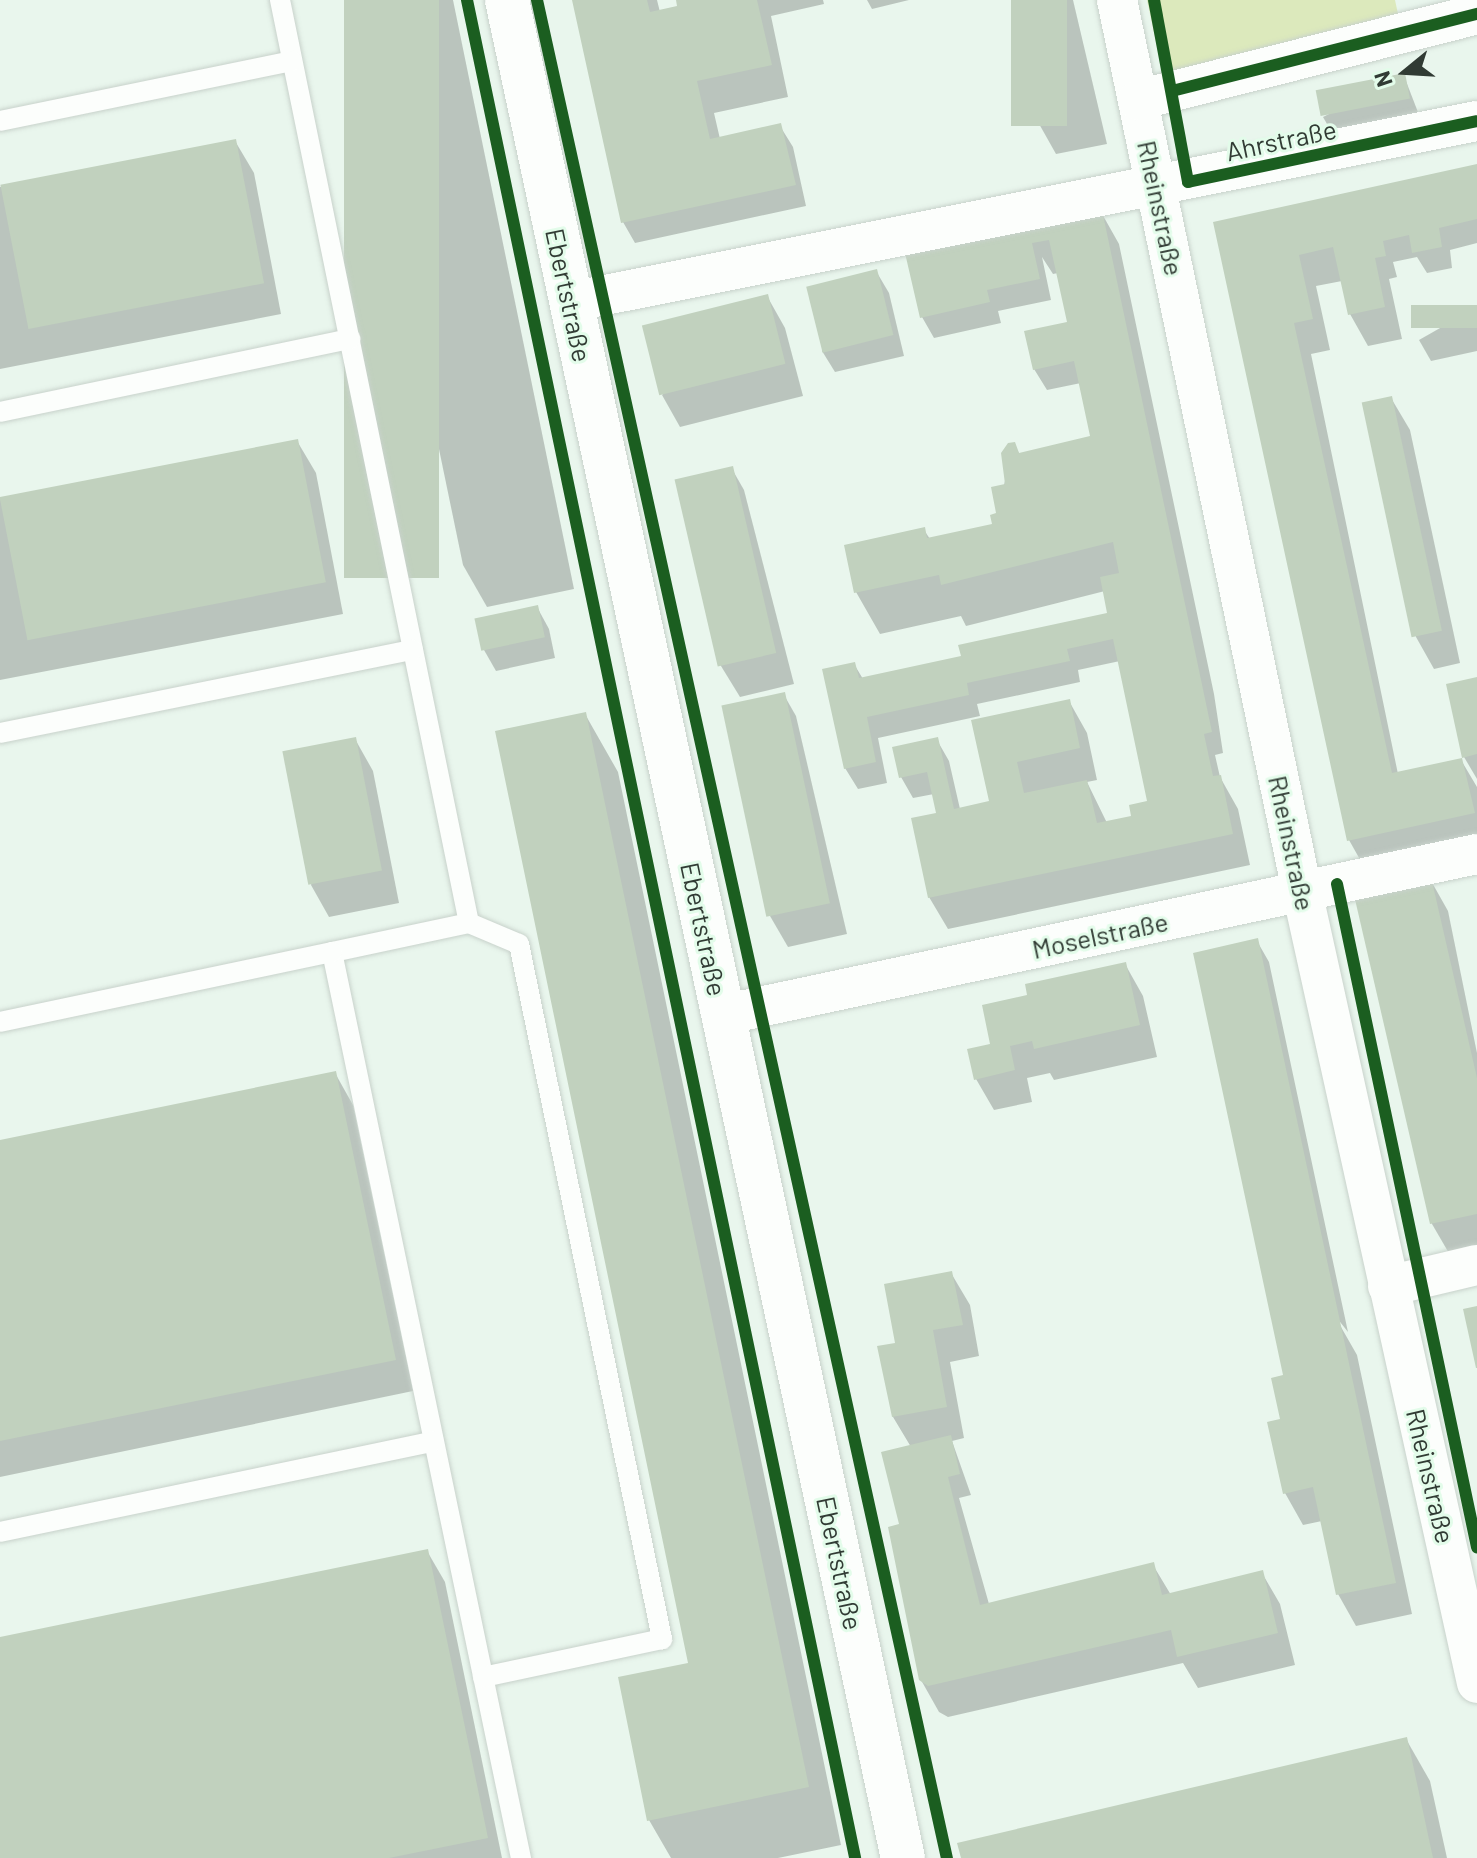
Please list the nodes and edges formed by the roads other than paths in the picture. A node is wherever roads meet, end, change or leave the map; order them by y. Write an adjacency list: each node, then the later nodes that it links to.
1 (280, 0): 5 (lane)
2 (507, 0): 10 (street, Ebertstraße)
3 (1117, 0): 6 (street, Rheinstraße)
4 (1477, 14): 6 (street)
5 (292, 61): 7 (lane); 11 (lane)
6 (1138, 100): 9 (street, Rheinstraße)
7 (0, 121)
8 (1477, 121): 9 (street, Ahrstraße)
9 (1158, 188): 10 (street, Ahrstraße); 16 (street, Rheinstraße)
10 (570, 302): 19 (street, Ebertstraße)
11 (350, 339): 12 (lane); 13 (lane)
12 (0, 412)
13 (413, 650): 14 (lane); 17 (lane)
14 (0, 733)
15 (1477, 854): 16 (street, Moselstraße)
16 (1302, 891): 19 (street, Moselstraße); 22 (street, Rheinstraße)
17 (469, 923): 18 (lane); 25 (lane)
18 (332, 952): 20 (lane); 23 (lane)
19 (722, 1015): 28 (street, Ebertstraße)
20 (0, 1022)
21 (1477, 1265): 22 (street)
22 (1388, 1286): 26 (street, Rheinstraße)
23 (434, 1441): 24 (lane); 25 (lane)
24 (0, 1532)
25 (483, 1677): 27 (lane)
26 (1477, 1683)
27 (521, 1858)
28 (903, 1858)

